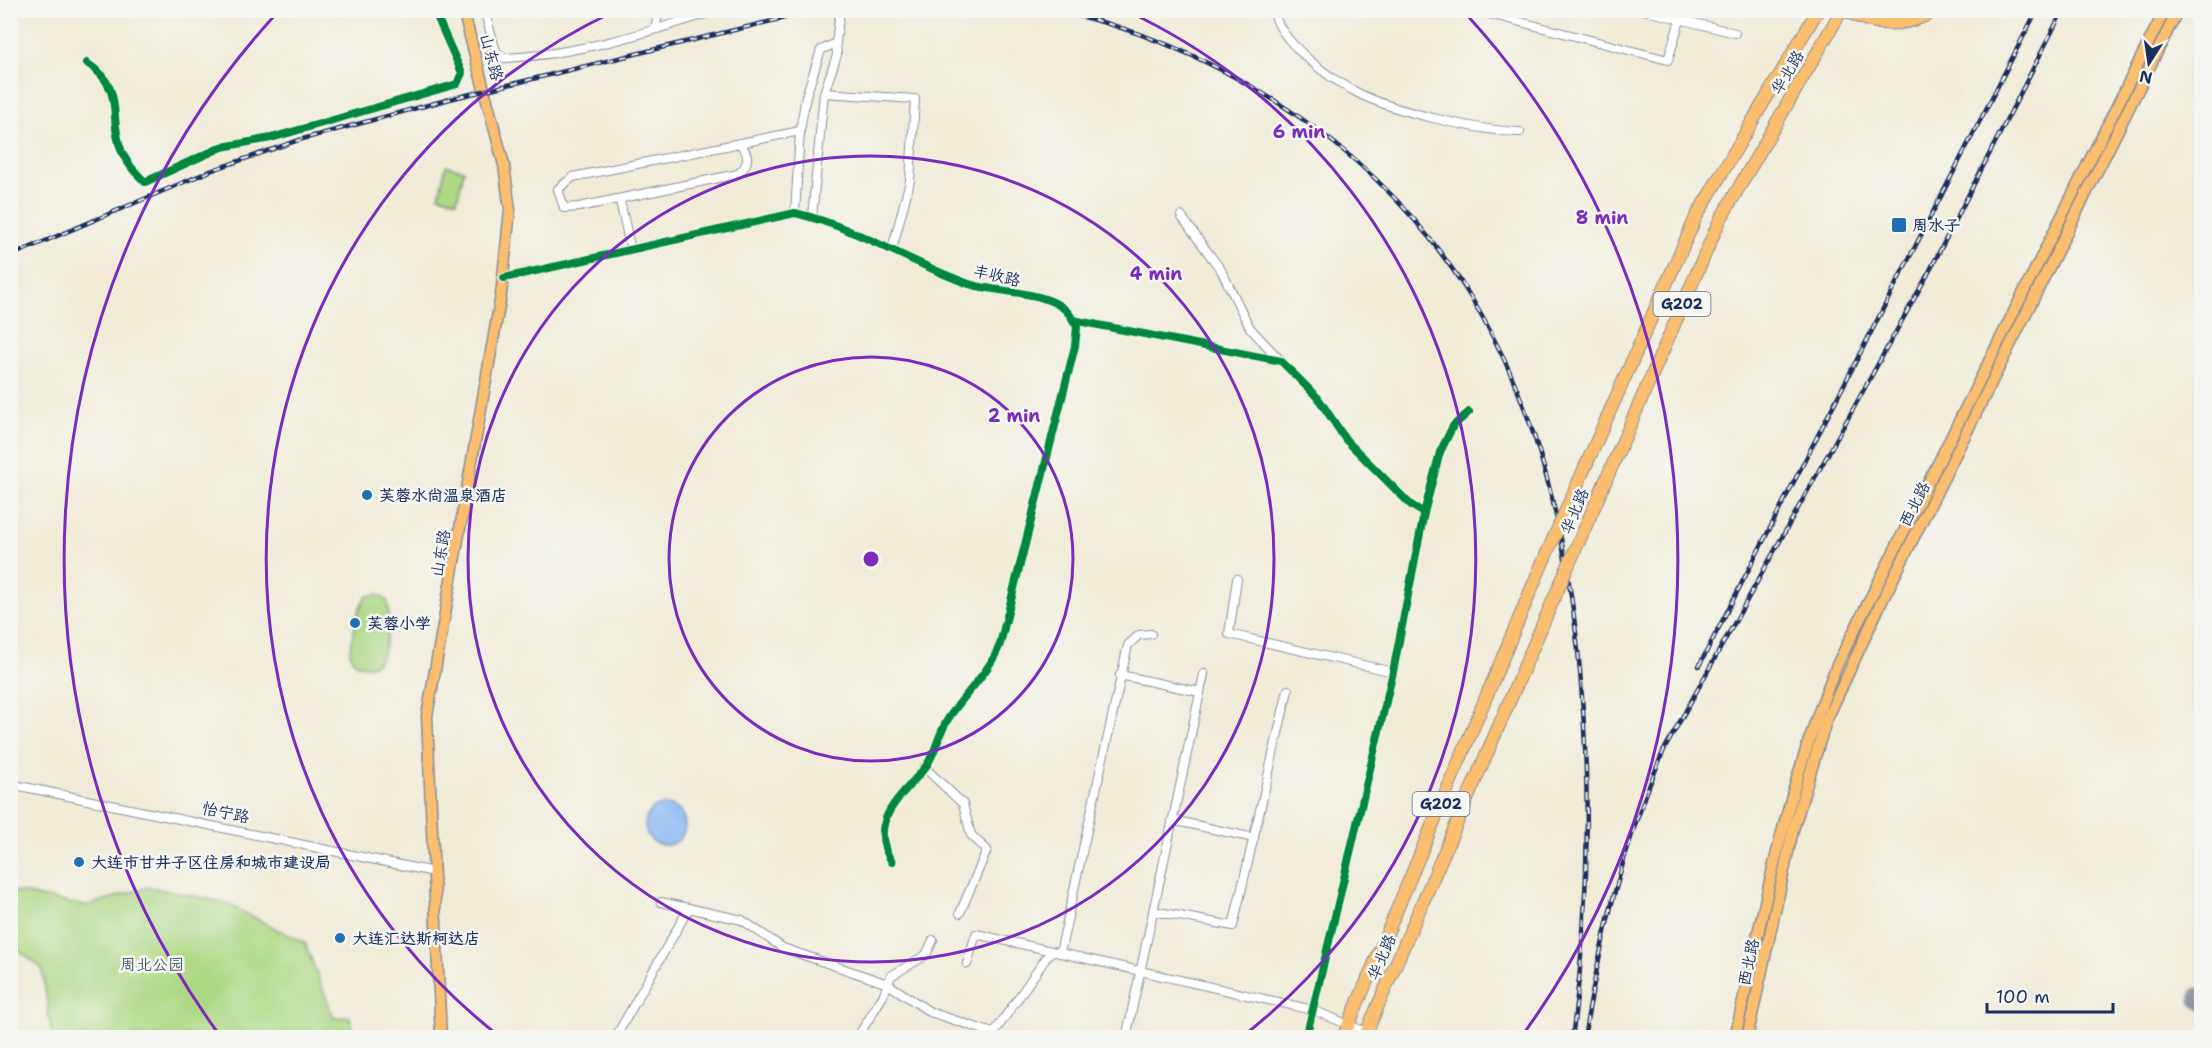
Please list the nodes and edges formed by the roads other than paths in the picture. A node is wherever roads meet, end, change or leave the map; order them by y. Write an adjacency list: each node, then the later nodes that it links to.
1 (434, 10): 21 (street)
2 (464, 10): 32 (main road, 山东路)
3 (484, 10): 18 (street)
4 (659, 10): 18 (street)
5 (718, 10): 18 (street)
6 (840, 10): 20 (street)
7 (1274, 10): 24 (street)
8 (1474, 10): 17 (street)
9 (1643, 10): 17 (street)
10 (1818, 10): 60 (highway, 华北路 / G202, bridge)
11 (1844, 10): 14 (highway); 62 (highway, 华北路 / G202, bridge)
12 (1863, 10): 13 (highway)
13 (1915, 10)
14 (1936, 10)
15 (2164, 10): 69 (main road, 西北路)
16 (2178, 10): 70 (main road, 西北路)
17 (1680, 20): 19 (street)
18 (655, 29)
19 (1735, 33)
20 (836, 44): 22 (street); 23 (street)
21 (87, 63)
22 (824, 93): 29 (street); 31 (street)
23 (800, 131): 25 (street); 27 (street)
24 (1520, 132)
25 (739, 143): 26 (street); 26 (street)
26 (620, 201): 30 (street)
27 (795, 213): 29 (street, 丰收路); 30 (street, 丰收路)
28 (1181, 216): 34 (street)
29 (812, 217): 31 (street, 丰收路)
30 (631, 250): 32 (street, 丰收路)
31 (892, 250): 33 (street, 丰收路)
32 (504, 278): 49 (main road, 山东路)
33 (1073, 320): 34 (street); 44 (street)
34 (1281, 361): 36 (street)
35 (1469, 412): 36 (street)
36 (1424, 513): 39 (street)
37 (1237, 579): 39 (street)
38 (1151, 634): 41 (street)
39 (1393, 672): 59 (street)
40 (1204, 674): 43 (street)
41 (1120, 675): 43 (street); 55 (street)
42 (1288, 690): 47 (street)
43 (1200, 692): 46 (street)
44 (924, 767): 48 (street); 53 (street)
45 (10, 784): 49 (street, 怡宁路)
46 (1172, 820): 47 (street); 52 (street)
47 (1254, 838): 52 (street)
48 (892, 862)
49 (434, 872): 63 (main road, 山东路)
50 (661, 902): 51 (street)
51 (690, 908): 58 (street); 64 (street)
52 (1153, 911): 57 (street)
53 (960, 913)
54 (933, 940): 58 (street)
55 (1055, 952): 56 (street); 57 (street); 61 (street)
56 (967, 964)
57 (1140, 971): 59 (street); 66 (street)
58 (888, 984): 61 (street); 65 (street)
59 (1313, 1010): 60 (street); 67 (street)
60 (1349, 1024): 62 (street); 68 (highway, 华北路 / G202)
61 (992, 1035)
62 (1365, 1035)
63 (441, 1038)
64 (615, 1038)
65 (857, 1038)
66 (1126, 1038)
67 (1306, 1038)
68 (1343, 1038)
69 (1734, 1038)
70 (1747, 1038)

